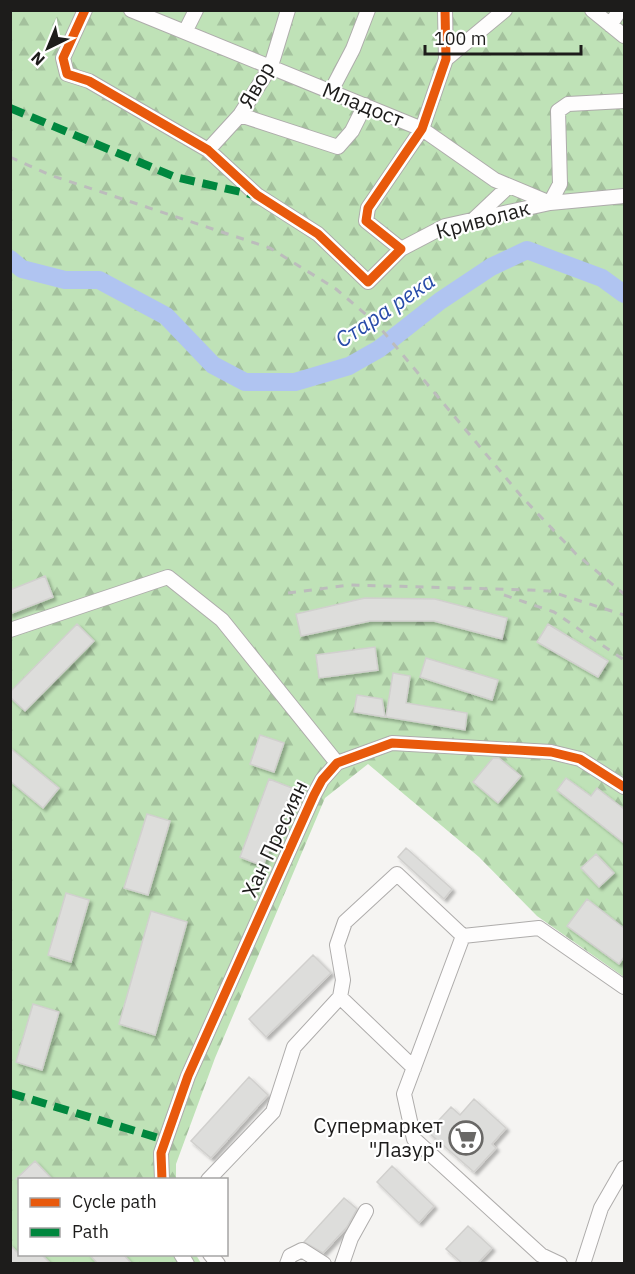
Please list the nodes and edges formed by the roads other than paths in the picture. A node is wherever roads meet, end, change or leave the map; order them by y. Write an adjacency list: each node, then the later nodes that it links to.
1 (85, 10): 20 (street)
2 (131, 10): 11 (street, Младост)
3 (196, 10): 11 (street)
4 (288, 10): 14 (street, Явор)
5 (368, 10): 15 (street)
6 (445, 10): 13 (street)
7 (505, 10): 13 (street)
8 (592, 10): 10 (street)
9 (620, 10): 10 (street)
10 (610, 25): 12 (street)
11 (185, 32): 14 (street, Младост)
12 (624, 36)
13 (446, 59): 19 (street)
14 (271, 66): 15 (street, Младост); 18 (street, Явор)
15 (331, 91): 17 (street, Младост)
16 (624, 101): 23 (street, Криволак)
17 (365, 105): 18 (street); 19 (street, Младост)
18 (240, 115): 20 (street, Явор)
19 (422, 129): 21 (street, Младост); 25 (street)
20 (208, 150): 25 (street)
21 (509, 186): 23 (street, Младост); 24 (street)
22 (624, 196): 23 (street, Младост)
23 (550, 203): 24 (street, Криволак)
24 (472, 221): 25 (street, Криволак)
25 (401, 249)
26 (10, 630): 27 (street)
27 (337, 763): 28 (street); 34 (street, Хан Пресиян)
28 (624, 787)
29 (464, 936): 30 (street); 31 (street); 32 (street)
30 (624, 987)
31 (340, 997): 32 (street); 35 (street)
32 (414, 1068): 40 (street)
33 (624, 1168): 41 (street)
34 (162, 1178)
35 (209, 1178)
36 (366, 1211): 37 (street)
37 (348, 1260)
38 (287, 1263): 39 (street)
39 (324, 1263)
40 (560, 1263)
41 (583, 1263)

